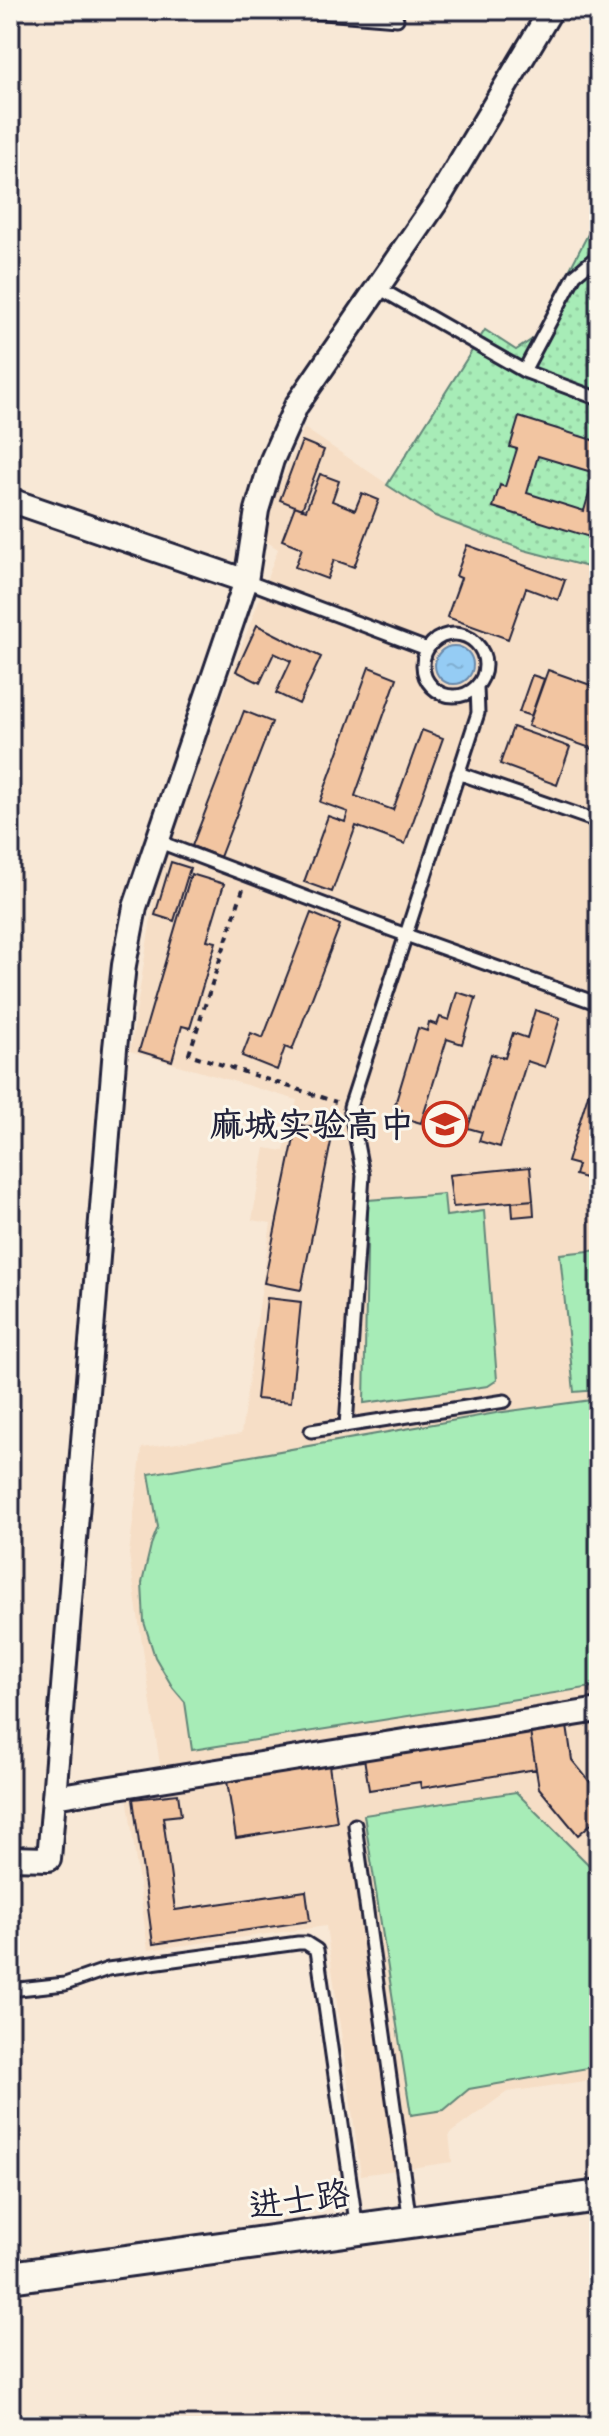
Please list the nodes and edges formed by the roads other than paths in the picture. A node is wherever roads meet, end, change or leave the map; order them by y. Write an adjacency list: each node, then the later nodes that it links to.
1 (287, 10): 3 (lane)
2 (551, 10): 5 (street)
3 (397, 19)
4 (599, 255): 6 (lane)
5 (376, 286): 6 (lane); 9 (street)
6 (524, 371): 7 (lane)
7 (599, 399)
8 (10, 500): 9 (street)
9 (246, 581): 10 (lane); 14 (street)
10 (427, 649): 11 (lane); 11 (lane)
11 (477, 687): 12 (lane)
12 (458, 773): 13 (lane); 15 (lane)
13 (599, 822)
14 (157, 841): 15 (lane); 21 (street)
15 (406, 935): 16 (lane); 18 (lane)
16 (599, 1004)
17 (505, 1401): 18 (lane)
18 (346, 1426): 19 (lane)
19 (311, 1431)
20 (599, 1710): 21 (street)
21 (54, 1797): 23 (street)
22 (355, 1825): 27 (lane)
23 (10, 1858)
24 (10, 1990): 28 (lane)
25 (599, 2196): 27 (main road, 进士路)
26 (599, 2214): 30 (main road, 进士路)
27 (411, 2222): 28 (main road, 进士路)
28 (357, 2230): 29 (main road, 进士路)
29 (10, 2277)
30 (10, 2295)

